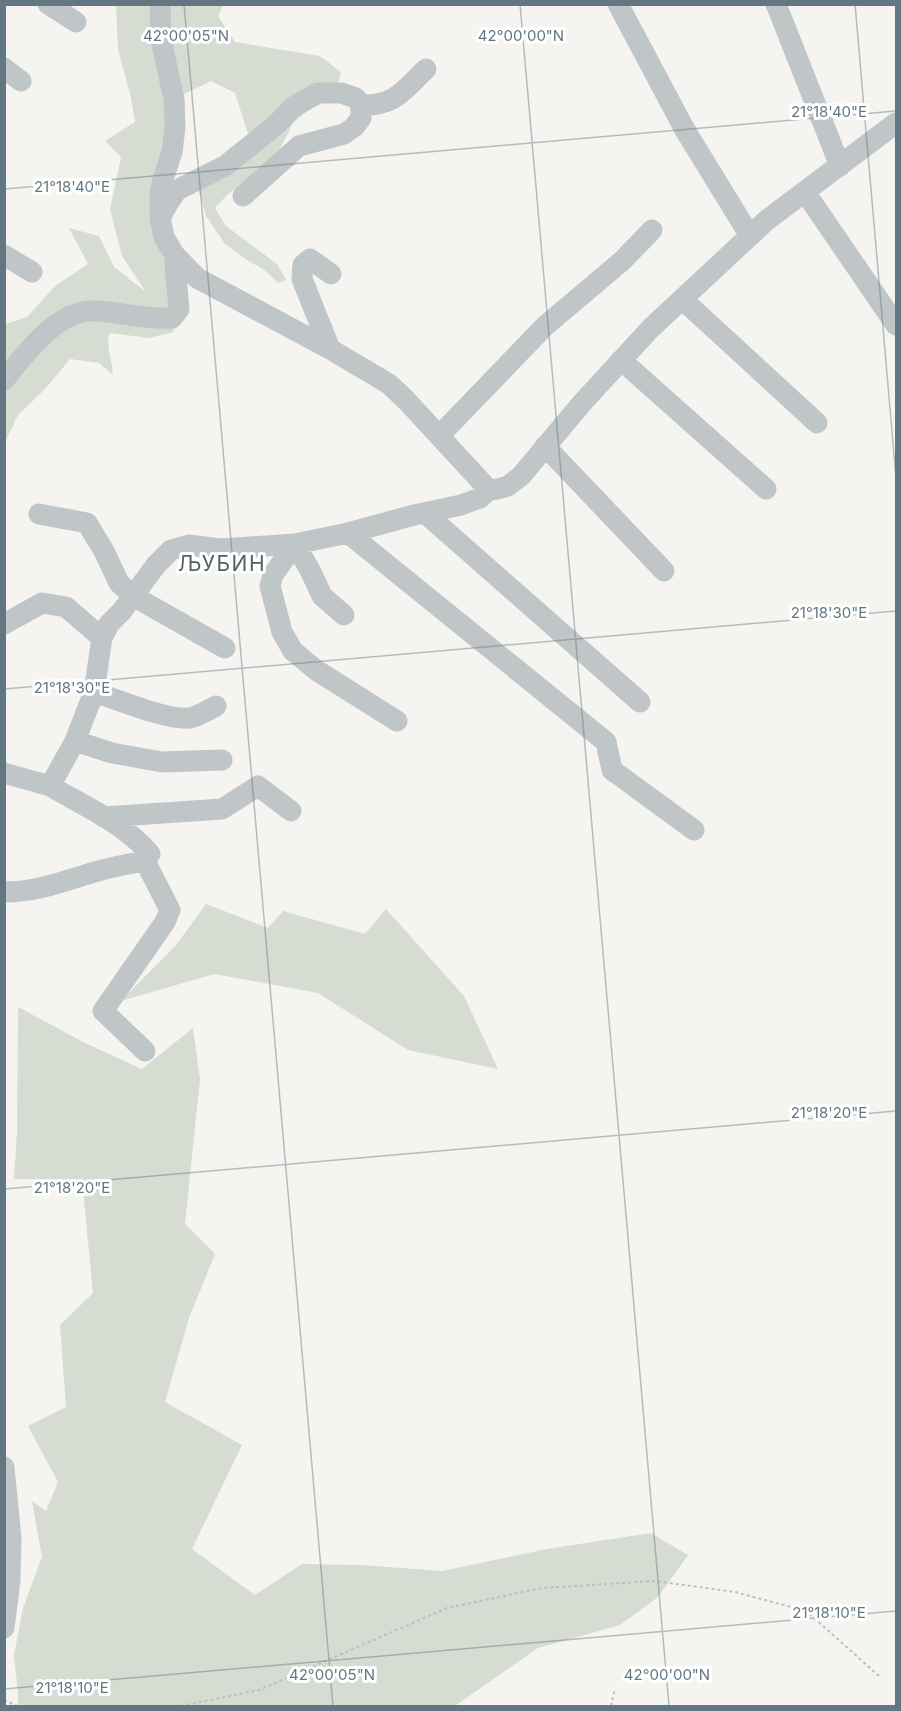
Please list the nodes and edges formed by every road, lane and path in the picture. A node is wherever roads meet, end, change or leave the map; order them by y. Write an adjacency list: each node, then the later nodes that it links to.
1 (48, 4): 5 (street)
2 (160, 4): 12 (street)
3 (618, 4): 14 (street)
4 (776, 4): 9 (street)
5 (76, 22)
6 (426, 69): 7 (street)
7 (361, 105): 11 (street); 12 (street)
8 (897, 123): 9 (street)
9 (840, 166): 10 (street)
10 (805, 192): 14 (street); 20 (street)
11 (243, 196)
12 (160, 218): 16 (street)
13 (651, 230): 25 (street)
14 (750, 236): 19 (street)
15 (4, 255): 17 (street)
16 (174, 255): 21 (street); 23 (street)
17 (32, 272)
18 (331, 274): 21 (street)
19 (682, 299): 22 (street); 24 (street)
20 (897, 326)
21 (330, 349): 25 (street)
22 (621, 360): 26 (street); 27 (street)
23 (4, 380)
24 (817, 423)
25 (440, 436): 28 (street)
26 (545, 446): 28 (street); 33 (street)
27 (766, 489)
28 (489, 490): 29 (street)
29 (425, 513): 31 (street); 40 (street)
30 (39, 514): 34 (street)
31 (348, 533): 32 (street); 49 (street)
32 (295, 544): 34 (street); 35 (street); 42 (street)
33 (664, 571)
34 (133, 596): 37 (street); 38 (street)
35 (345, 615)
36 (4, 624): 37 (street)
37 (102, 638): 39 (street)
38 (225, 648)
39 (94, 692): 41 (street); 43 (street)
40 (640, 702)
41 (216, 706)
42 (397, 721)
43 (75, 741): 44 (street); 46 (street)
44 (222, 760)
45 (4, 773): 46 (street)
46 (50, 786): 48 (street)
47 (291, 811): 48 (street)
48 (103, 817): 50 (street)
49 (694, 830)
50 (145, 861): 51 (street); 52 (street)
51 (4, 892)
52 (145, 1051)
53 (4, 1467): 54 (street)
54 (4, 1628)
55 (879, 1676): 59 (path)
56 (615, 1689): 60 (path)
57 (4, 1700): 58 (path)
58 (17, 1707)
59 (181, 1707)
60 (611, 1707)

